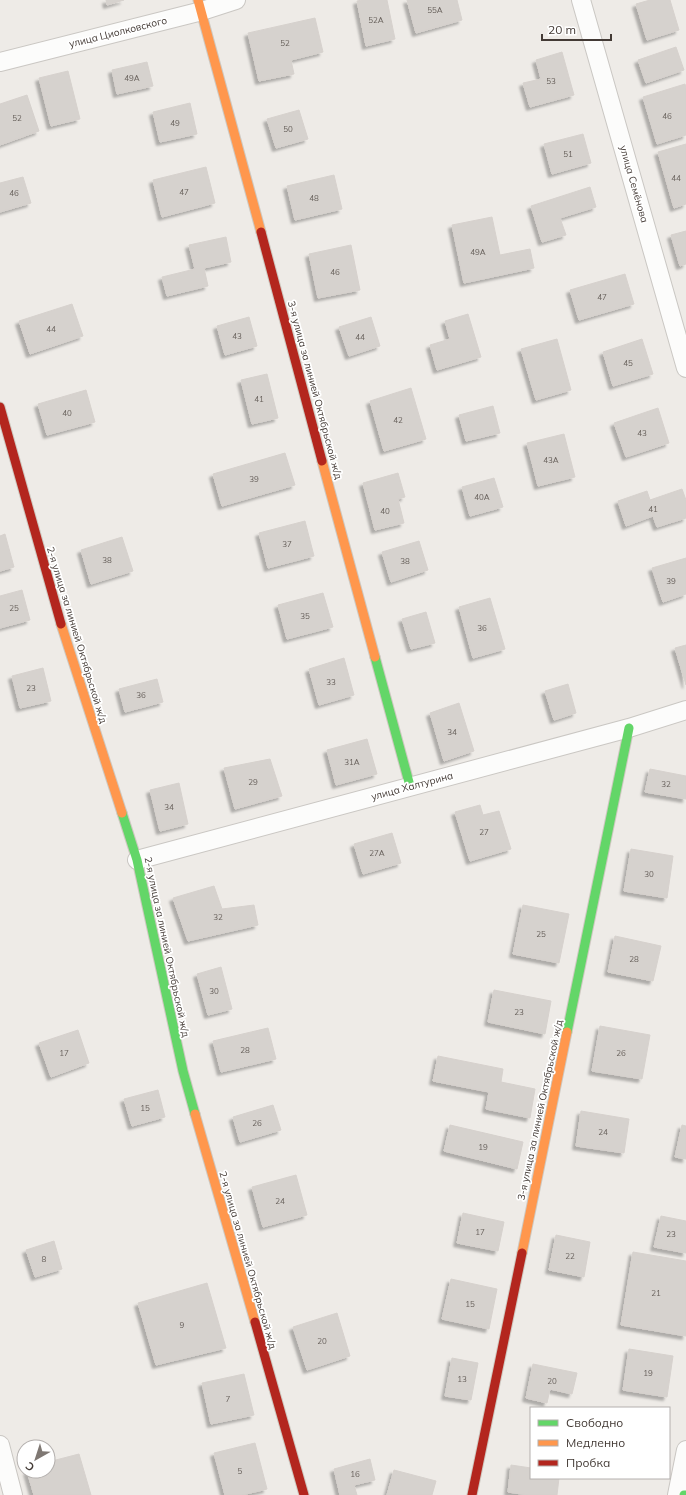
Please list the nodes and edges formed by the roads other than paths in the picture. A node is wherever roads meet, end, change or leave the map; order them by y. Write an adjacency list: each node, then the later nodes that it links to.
1 (236, 0): 3 (street, улица Циолковского)
2 (581, 0): 5 (street, улица Семёнова)
3 (200, 5): 4 (street, улица Циолковского); 9 (street, 3-я улица за линией Октябрьской ж/д)
4 (0, 62)
5 (686, 368)
6 (0, 407): 10 (street, 2-я улица за линией Октябрьской ж/д)
7 (686, 710): 8 (street, улица Халтурина)
8 (628, 728): 9 (street, улица Халтурина); 15 (street, 3-я улица за линией Октябрьской ж/д)
9 (410, 786): 10 (street, улица Халтурина)
10 (137, 860): 14 (street, 2-я улица за линией Октябрьской ж/д)
11 (0, 1445): 13 (street)
12 (686, 1450): 16 (street)
13 (13, 1495)
14 (304, 1495)
15 (472, 1495)
16 (677, 1495)

